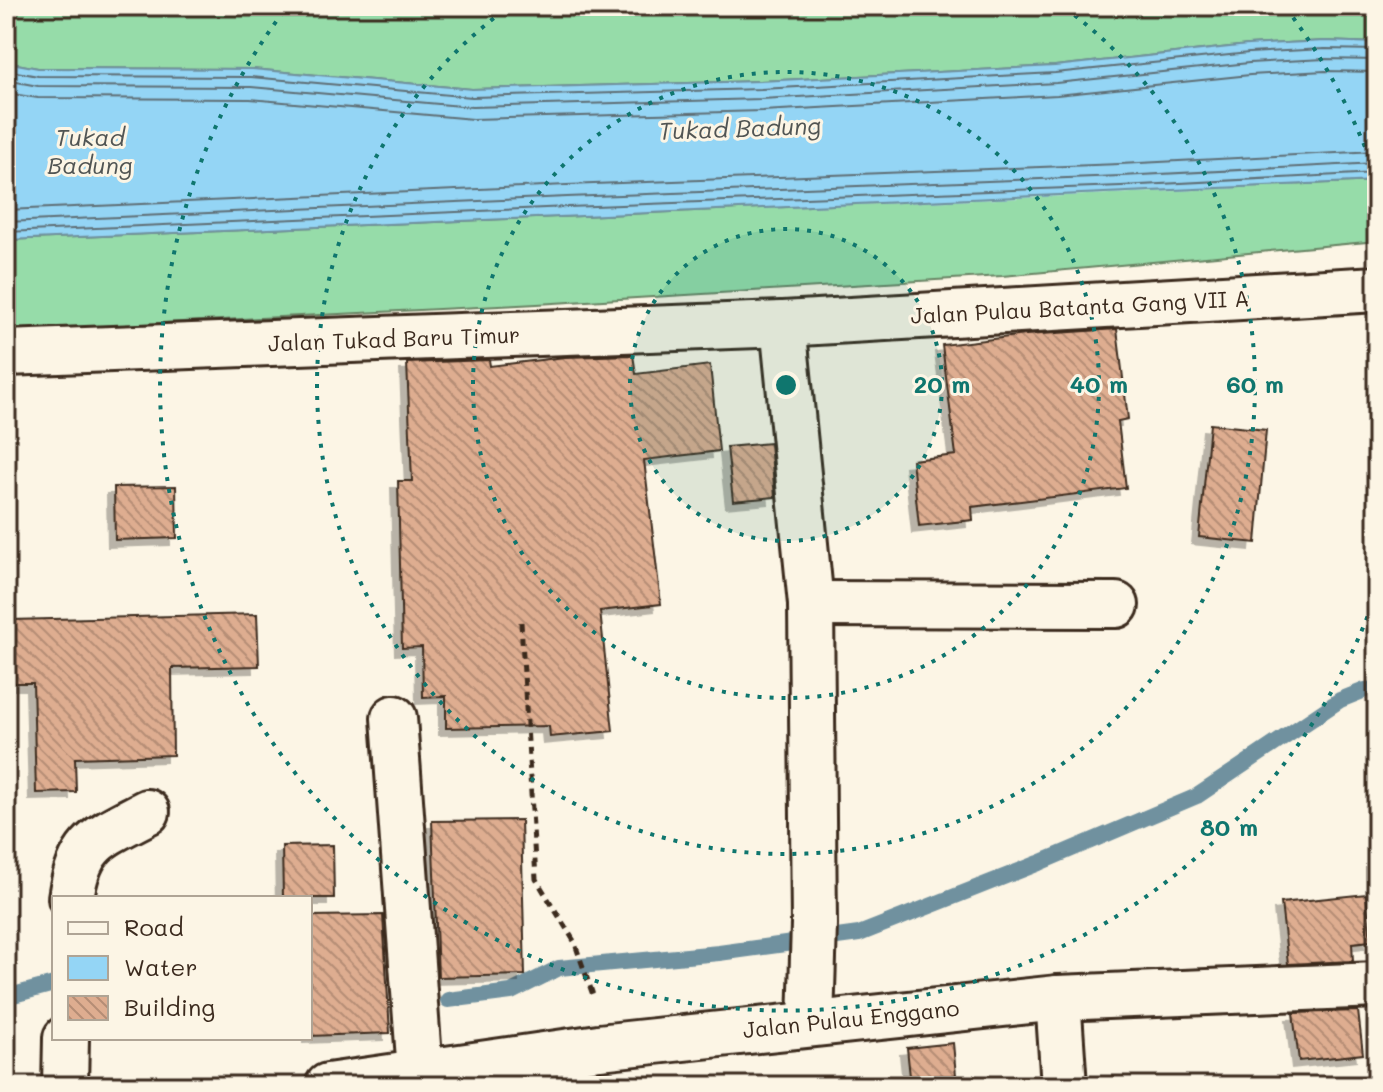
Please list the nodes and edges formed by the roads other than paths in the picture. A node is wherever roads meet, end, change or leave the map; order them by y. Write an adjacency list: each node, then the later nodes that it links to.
1 (1377, 289): 2 (street, Jalan Pulau Batanta Gang VII A)
2 (783, 324): 3 (street, Jalan Tukad Baru Timur); 4 (street)
3 (6, 353)
4 (811, 604): 5 (street); 11 (street)
5 (1116, 605)
6 (394, 718): 13 (street)
7 (147, 812): 8 (street)
8 (71, 896)
9 (1377, 985): 10 (street, Jalan Pulau Enggano)
10 (1058, 998): 11 (street, Jalan Pulau Enggano); 16 (street)
11 (811, 1023): 13 (street, Jalan Pulau Enggano)
12 (66, 1040): 14 (street)
13 (420, 1073): 15 (street, Jalan Pulau Enggano)
14 (65, 1086)
15 (328, 1086)
16 (1064, 1086)

